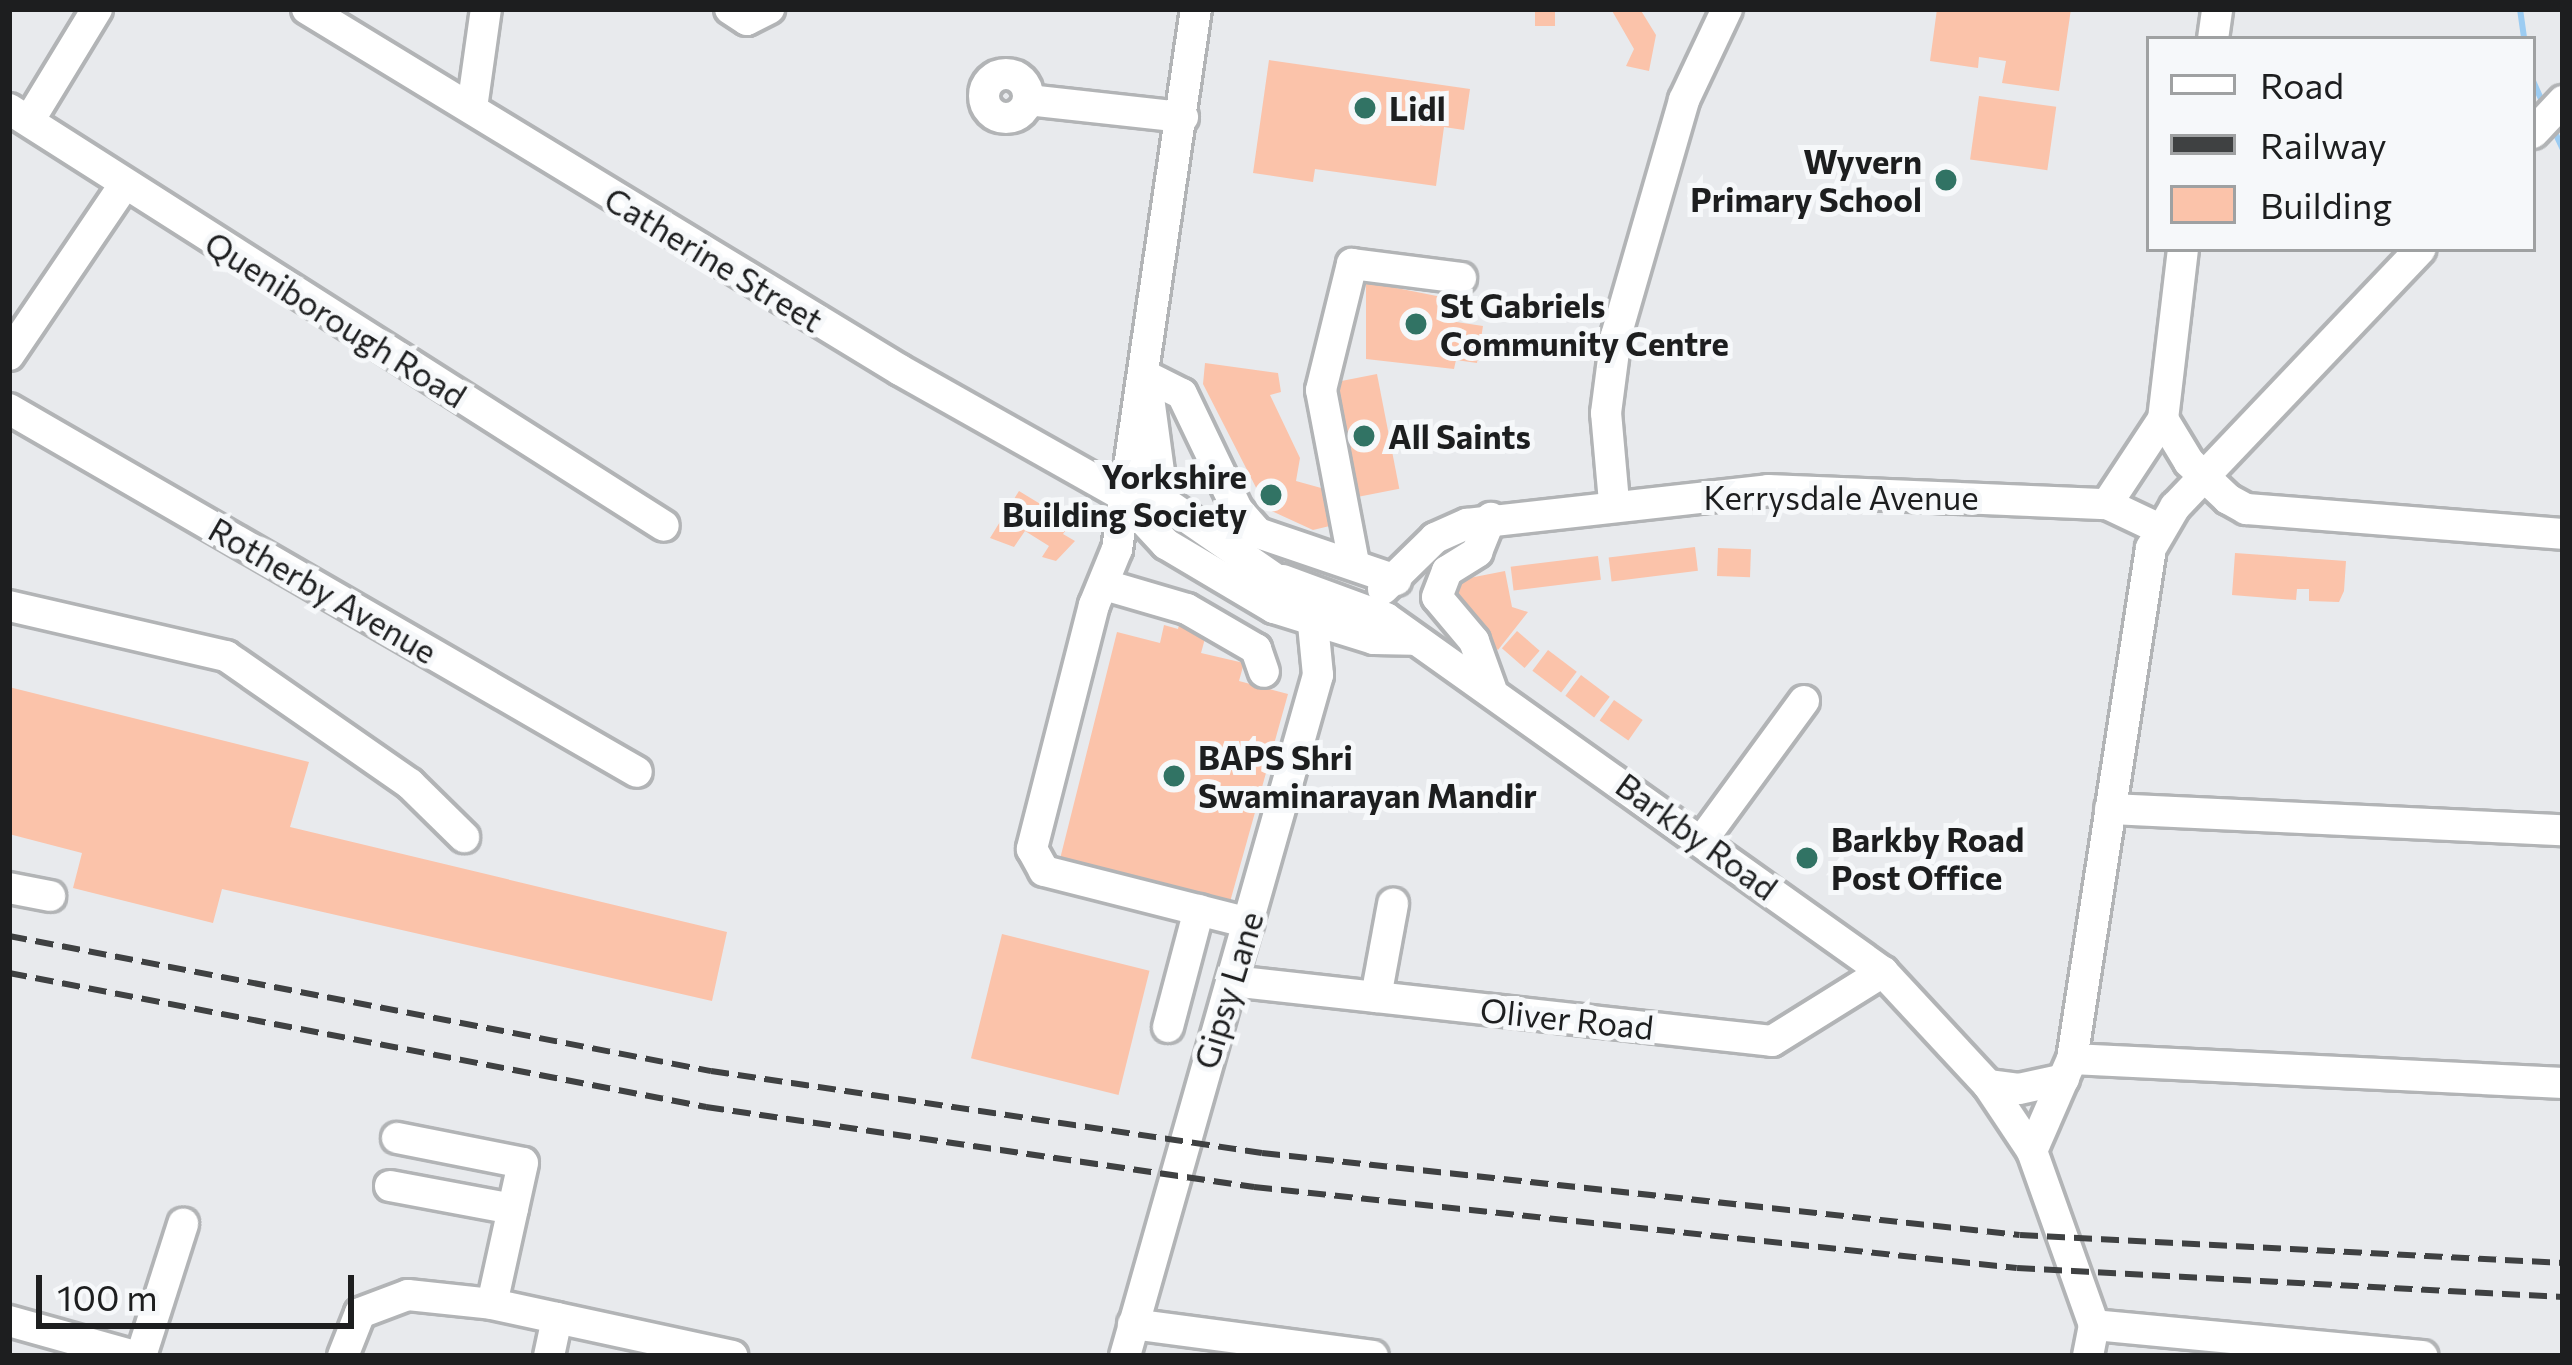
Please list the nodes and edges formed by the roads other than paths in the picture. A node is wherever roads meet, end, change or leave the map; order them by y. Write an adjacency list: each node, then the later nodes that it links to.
1 (98, 9): 11 (street)
2 (307, 9): 10 (street, Catherine Street)
3 (486, 9): 10 (street)
4 (730, 9): 5 (street)
5 (769, 9)
6 (1196, 9): 12 (street)
7 (1727, 9): 26 (street)
8 (1028, 100): 12 (street)
9 (2563, 100): 13 (street)
10 (472, 108): 23 (street, Catherine Street)
11 (19, 115): 14 (street, Queniborough Road)
12 (1183, 117): 19 (street)
13 (2536, 130)
14 (124, 185): 18 (street); 30 (street, Queniborough Road)
15 (2182, 252): 21 (street)
16 (2419, 252): 24 (street)
17 (1461, 278): 33 (street)
18 (9, 355)
19 (1146, 376): 22 (street); 28 (street); 33 (street)
20 (9, 409): 46 (street, Rotherby Avenue)
21 (2163, 419): 24 (street); 27 (street)
22 (1135, 429): 23 (street); 25 (street)
23 (1059, 463): 25 (street, Catherine Street)
24 (2203, 477): 31 (street); 32 (street)
25 (1126, 501): 28 (street, Gipsy Lane); 36 (street); 39 (street)
26 (1614, 502): 27 (street, Kerrysdale Avenue); 29 (street, Kerrysdale Avenue)
27 (2107, 505): 31 (street, Kerrysdale Avenue)
28 (1175, 514): 34 (street, Gipsy Lane)
29 (1491, 518): 35 (street, Kerrysdale Avenue); 44 (street)
30 (664, 526)
31 (2160, 530): 47 (street)
32 (2563, 534)
33 (1354, 563): 35 (street)
34 (1281, 580): 37 (street, Barkby Road); 39 (street, Gipsy Lane)
35 (1396, 580): 37 (street, Kerrysdale Avenue); 41 (street)
36 (1105, 585): 42 (street); 54 (street)
37 (1354, 604): 39 (street, Kerrysdale Avenue); 41 (street, Barkby Road)
38 (9, 606): 49 (street)
39 (1312, 624): 40 (street); 43 (street, Gipsy Lane)
40 (1374, 639): 41 (street); 43 (street)
41 (1413, 640): 44 (street, Barkby Road)
42 (1264, 672)
43 (1318, 675): 55 (street, Gipsy Lane)
44 (1491, 688): 50 (street, Barkby Road)
45 (1804, 701): 50 (street)
46 (637, 772)
47 (2110, 809): 48 (street); 60 (street)
48 (2563, 830)
49 (464, 837)
50 (1703, 839): 56 (street, Barkby Road)
51 (9, 888): 52 (street)
52 (50, 896)
53 (1393, 904): 58 (street)
54 (1199, 910): 55 (street); 59 (street)
55 (1249, 923): 57 (street, Gipsy Lane)
56 (1883, 972): 58 (street, Oliver Road); 62 (street, Barkby Road)
57 (1232, 981): 58 (street, Oliver Road); 71 (street, Gipsy Lane)
58 (1376, 997)
59 (1168, 1028)
60 (2068, 1069): 61 (street); 62 (street); 64 (street)
61 (2563, 1083)
62 (1988, 1084): 64 (street, Barkby Road)
63 (397, 1138): 66 (street)
64 (2032, 1151): 72 (street, Barkby Road)
65 (390, 1186): 66 (street)
66 (513, 1209): 68 (street)
67 (183, 1224): 74 (street)
68 (492, 1304): 69 (street); 75 (street)
69 (557, 1318): 76 (street); 77 (street)
70 (9, 1322): 74 (street)
71 (1132, 1324): 78 (street, Gipsy Lane); 79 (street)
72 (2093, 1324): 73 (street); 80 (street)
73 (2338, 1350): 81 (street)
74 (138, 1356)
75 (343, 1356)
76 (549, 1356)
77 (732, 1356)
78 (1125, 1356)
79 (1373, 1356)
80 (2088, 1356)
81 (2423, 1356)

